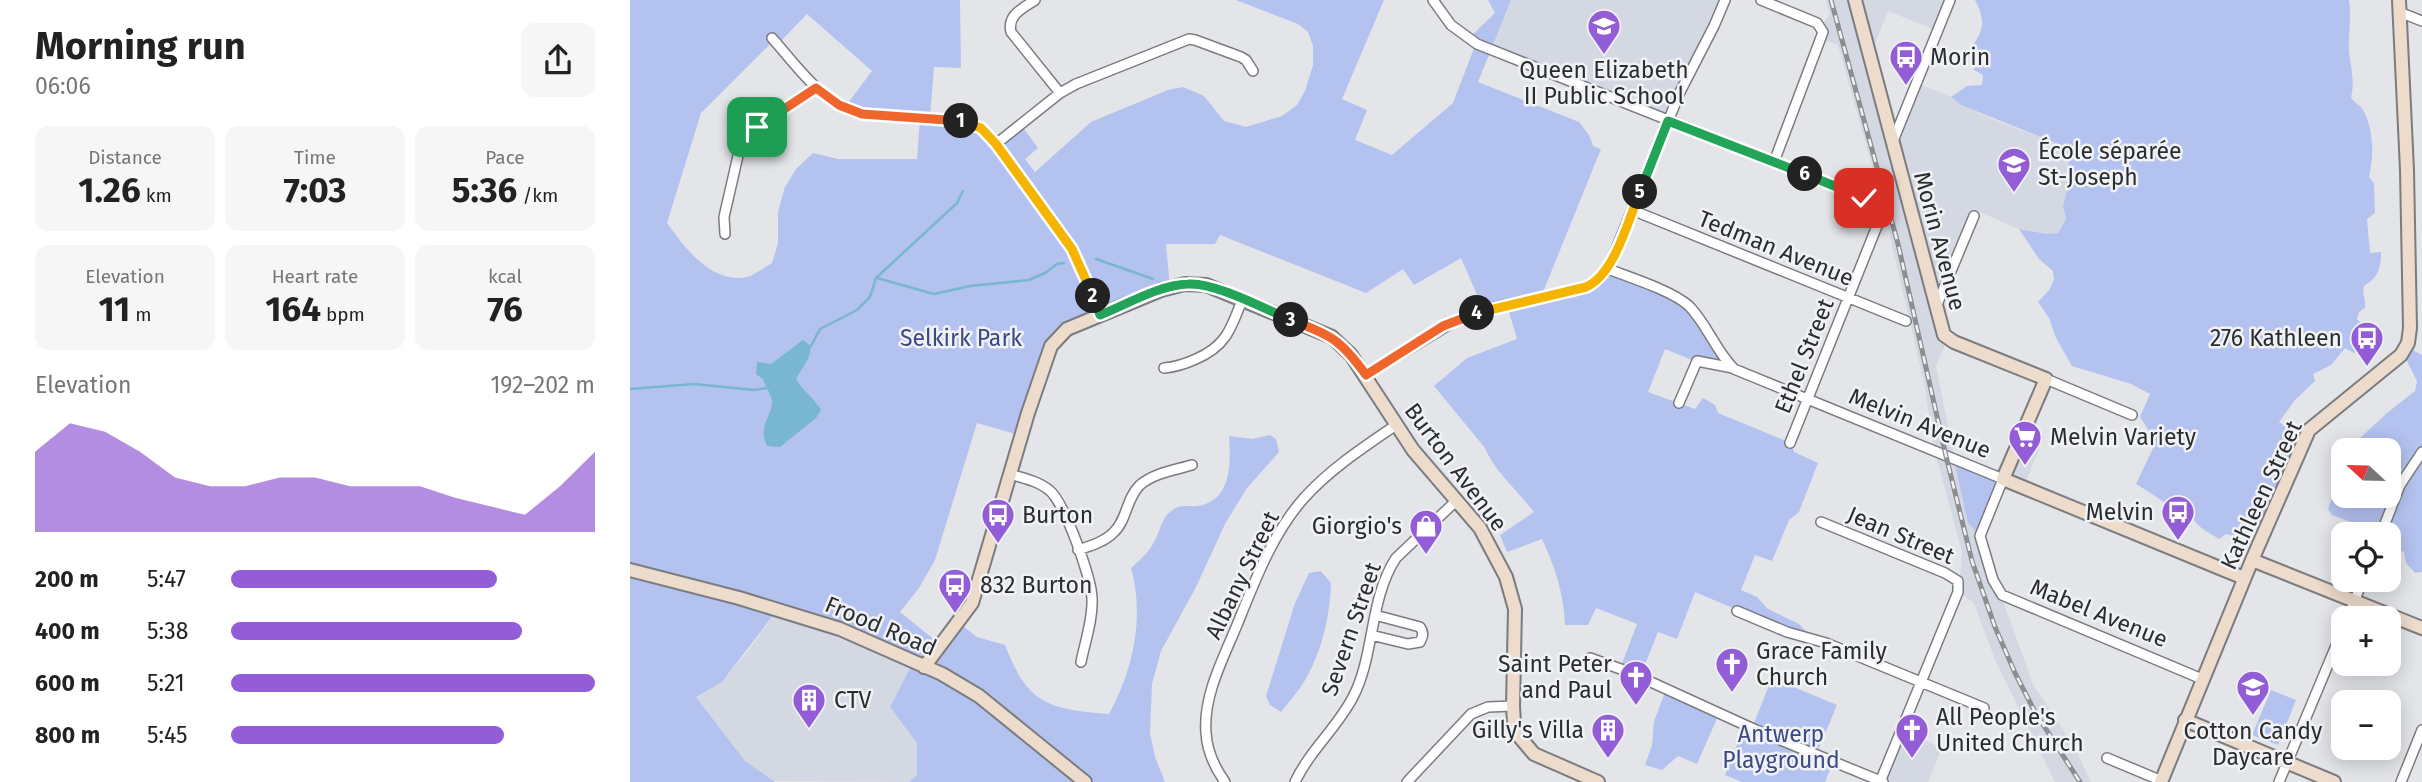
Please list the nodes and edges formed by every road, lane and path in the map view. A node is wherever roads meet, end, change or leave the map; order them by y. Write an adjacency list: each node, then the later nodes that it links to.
1 (1035, 0): 12 (street)
2 (1433, 0): 13 (street)
3 (1725, 0): 13 (street)
4 (1761, 0): 16 (street)
5 (1854, 0): 14 (street, Morin Avenue)
6 (1950, 0): 14 (street)
7 (2399, 6): 8 (street); 43 (street, Kathleen Street)
8 (2422, 21)
9 (772, 38): 11 (street)
10 (1253, 71): 12 (street)
11 (816, 88): 15 (street); 19 (street)
12 (1060, 93): 15 (street)
13 (1668, 121): 16 (street); 17 (street)
14 (1892, 141): 23 (street, Morin Avenue)
15 (996, 144): 24 (street)
16 (1774, 162): 21 (street, Ethel Street)
17 (1632, 210): 20 (street); 21 (street, Tedman Avenue)
18 (1974, 216): 23 (street)
19 (725, 234)
20 (1608, 269): 27 (street, Melvin Avenue); 28 (street)
21 (1848, 298): 25 (street, Tedman Avenue); 30 (street, Ethel Street)
22 (1242, 300): 24 (street, Burton Avenue); 26 (street); 28 (street, Burton Avenue)
23 (1936, 307): 29 (street, Morin Avenue)
24 (1100, 315): 37 (street, Burton Avenue)
25 (1906, 321)
26 (1164, 368)
27 (1734, 369): 30 (street, Melvin Avenue); 31 (street)
28 (1366, 375): 33 (street, Burton Avenue)
29 (2046, 379): 32 (street, Morin Avenue); 38 (street, Mabel Avenue)
30 (1807, 399): 34 (street, Ethel Street); 38 (street, Melvin Avenue)
31 (1679, 403)
32 (2132, 415)
33 (1396, 425): 39 (street, Burton Avenue); 67 (street, Albany Street)
34 (1790, 443)
35 (2422, 452): 41 (street)
36 (1192, 465): 42 (street)
37 (1009, 474): 42 (street); 56 (street, Burton Avenue)
38 (2003, 479): 45 (street, Melvin Avenue); 57 (street, Mabel Avenue)
39 (1457, 500): 50 (street, Severn Street); 59 (street, Burton Avenue)
40 (1821, 522): 58 (street, Jean Street)
41 (2386, 522)
42 (1078, 550): 55 (street)
43 (2252, 560): 45 (street, Kathleen Street); 47 (street)
44 (630, 570): 56 (street, Frood Road)
45 (2244, 578): 57 (street, Kathleen Street)
46 (2358, 592): 47 (street)
47 (2355, 601): 48 (street); 51 (street)
48 (2353, 606)
49 (1737, 611): 58 (street)
50 (1375, 615): 52 (street, Severn Street); 52 (street)
51 (2422, 628)
52 (1371, 635): 68 (street, Severn Street)
53 (1590, 658): 71 (street)
54 (2331, 658): 64 (street)
55 (1081, 662)
56 (923, 667): 66 (street, Frood Road)
57 (2202, 679): 61 (street, Kathleen Street)
58 (1921, 682): 60 (street); 71 (street, Jean Street)
59 (1513, 706): 69 (street); 70 (street, Burton Avenue)
60 (1984, 708)
61 (2185, 720): 64 (street); 65 (street, Kathleen Street)
62 (2422, 730): 74 (street)
63 (2106, 758): 65 (street)
64 (2287, 763): 72 (street); 73 (street)
65 (2162, 781)
66 (1085, 782)
67 (1225, 782)
68 (1295, 782)
69 (1407, 782)
70 (1598, 782)
71 (1881, 782)
72 (2279, 782)
73 (2334, 782)
74 (2401, 782)

